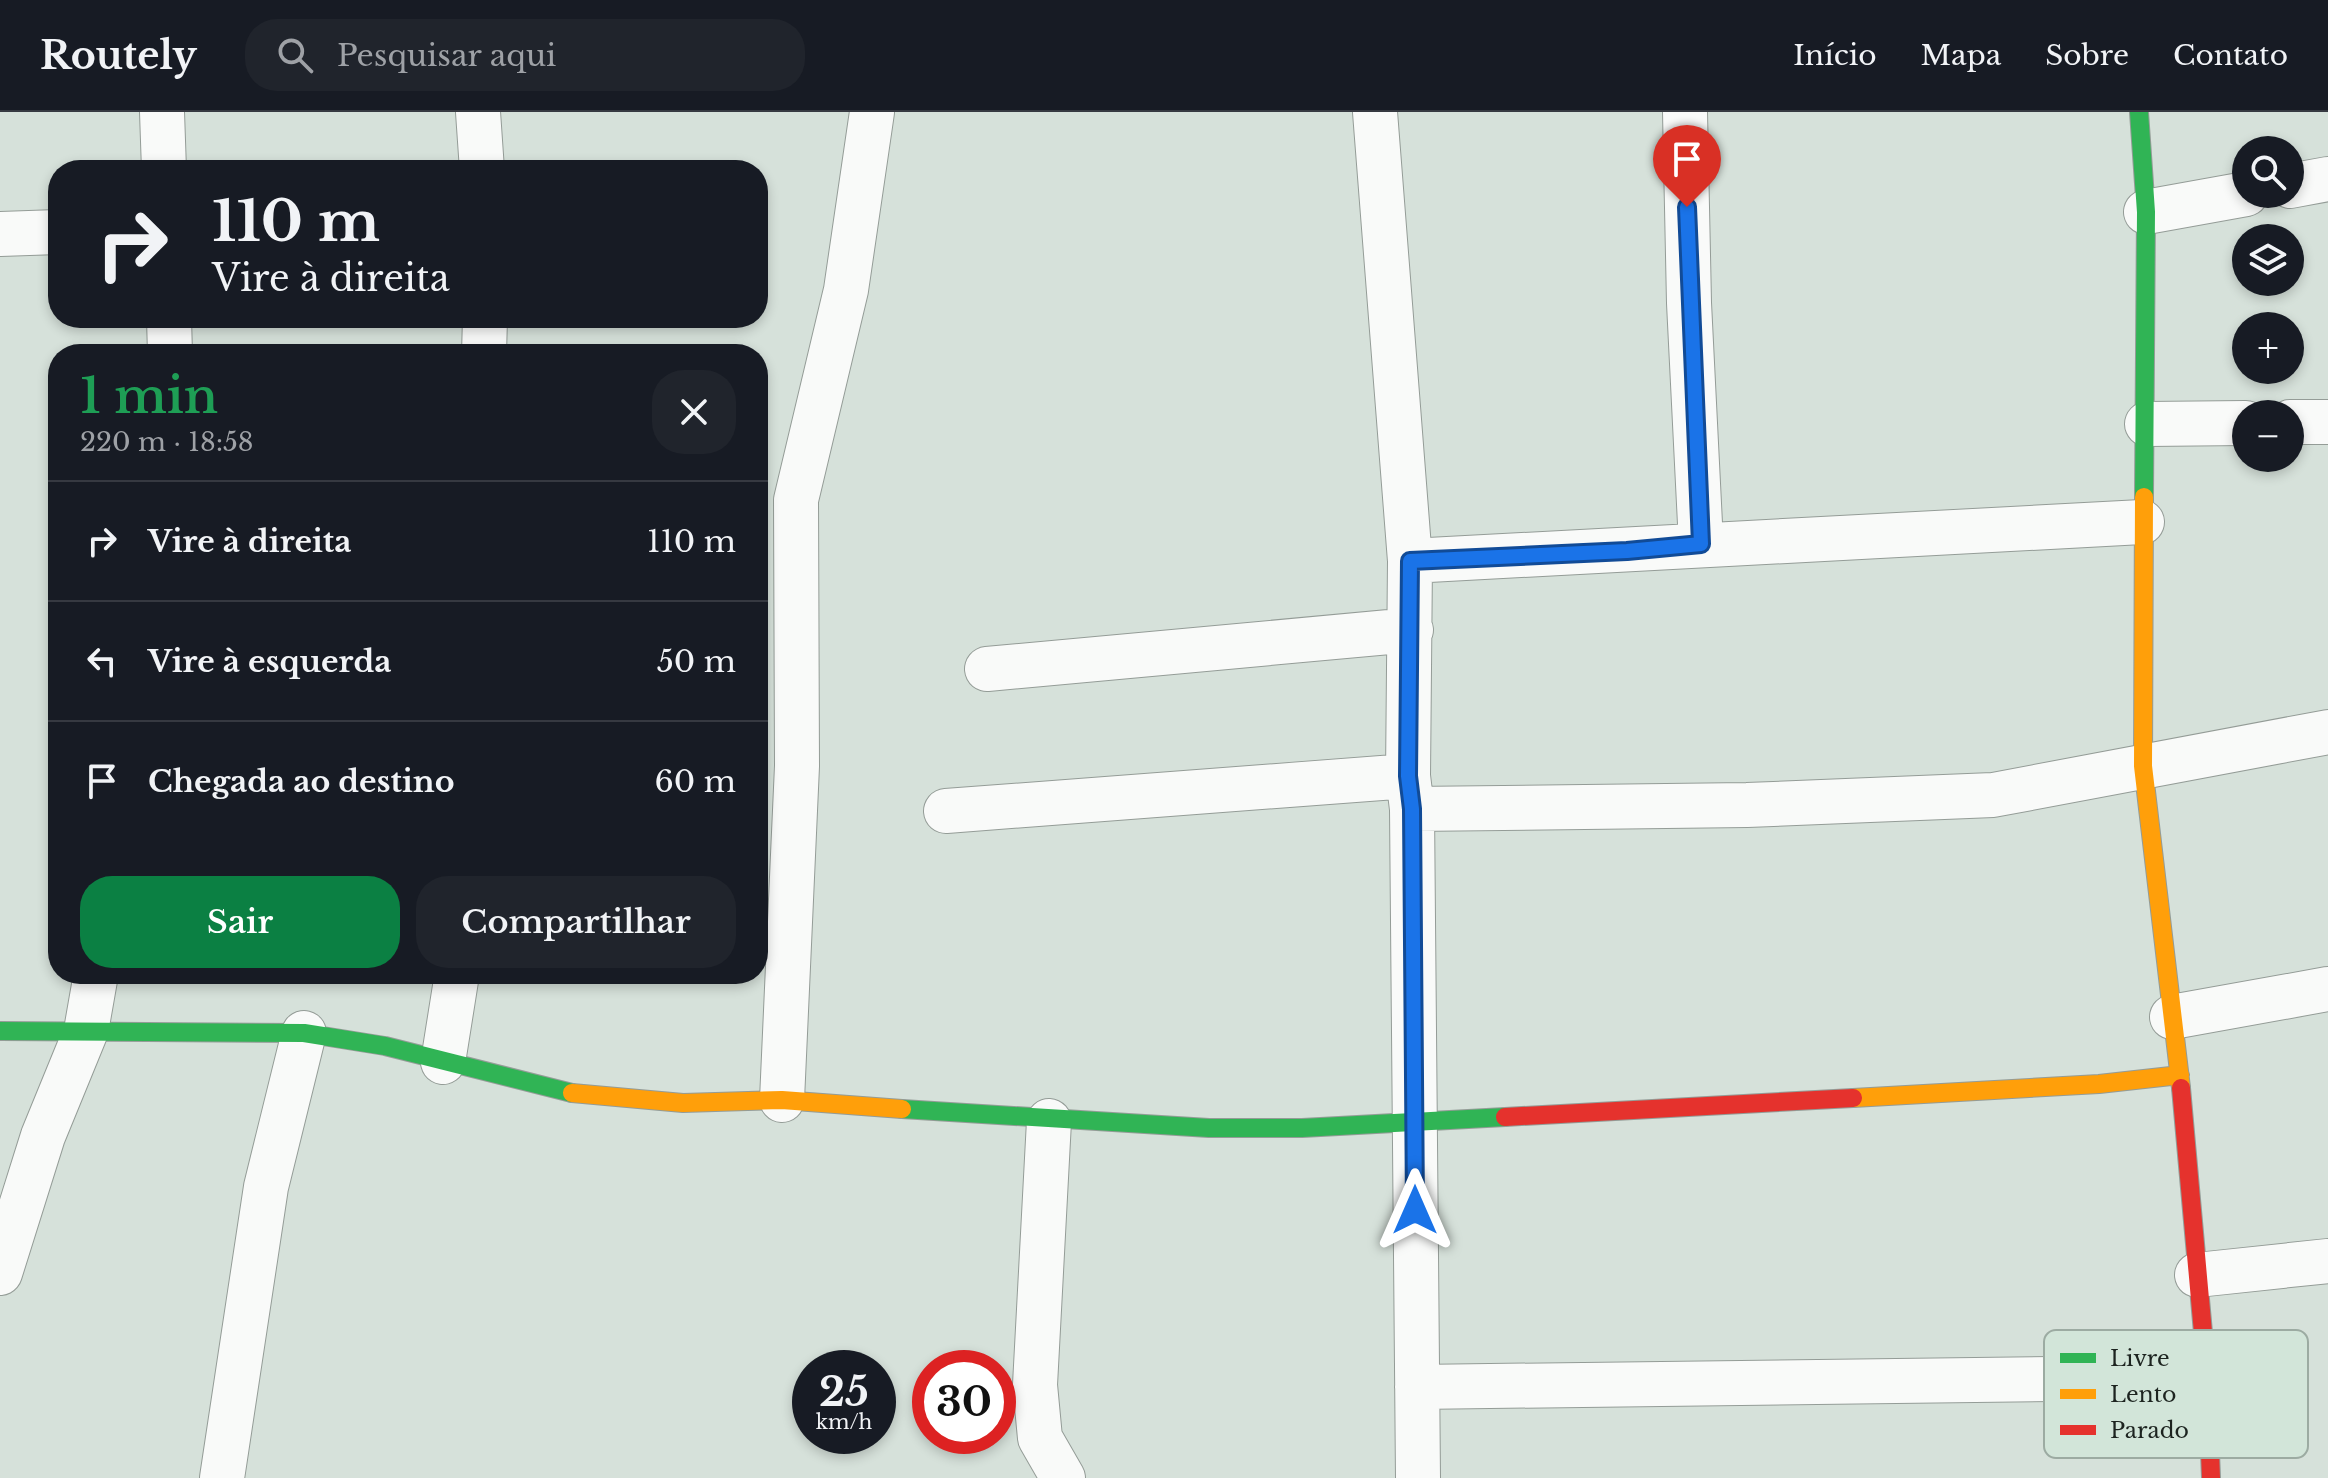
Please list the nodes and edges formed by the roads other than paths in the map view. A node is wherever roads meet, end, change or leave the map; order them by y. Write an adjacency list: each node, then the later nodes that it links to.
1 (162, 112): 7 (street)
2 (478, 112): 8 (street)
3 (872, 112): 37 (street)
4 (1375, 112): 21 (street)
5 (1685, 112): 20 (street)
6 (2139, 112): 12 (street)
7 (164, 160)
8 (481, 160)
9 (2328, 179): 10 (street)
10 (2304, 183)
11 (2232, 197): 12 (street)
12 (2146, 212): 18 (street)
13 (48, 232): 14 (street)
14 (0, 234)
15 (2304, 422): 16 (street)
16 (2328, 422)
17 (2232, 423): 18 (street)
18 (2147, 424): 19 (street)
19 (2142, 522): 20 (street); 25 (street)
20 (1701, 544): 21 (street)
21 (1410, 561): 22 (street)
22 (1411, 630): 23 (street); 26 (street)
23 (987, 669)
24 (2328, 732): 25 (street)
25 (2143, 766): 26 (street); 31 (street)
26 (1410, 792): 27 (street); 39 (street)
27 (946, 811)
28 (94, 984): 33 (street)
29 (455, 984): 35 (street)
30 (2328, 989): 31 (street)
31 (2172, 1017): 36 (street)
32 (0, 1031): 33 (street)
33 (86, 1031): 34 (street); 41 (street)
34 (304, 1033): 35 (street); 47 (street)
35 (443, 1062): 37 (street)
36 (2180, 1075): 39 (street); 42 (street)
37 (782, 1100): 38 (street)
38 (1049, 1121): 39 (street); 48 (street)
39 (1415, 1121): 45 (street)
40 (2328, 1261): 42 (street)
41 (0, 1273)
42 (2197, 1275): 43 (street)
43 (2202, 1330)
44 (2044, 1379): 45 (street)
45 (1417, 1387): 49 (street)
46 (2210, 1458): 50 (street)
47 (222, 1478)
48 (1063, 1478)
49 (1418, 1478)
50 (2211, 1478)

